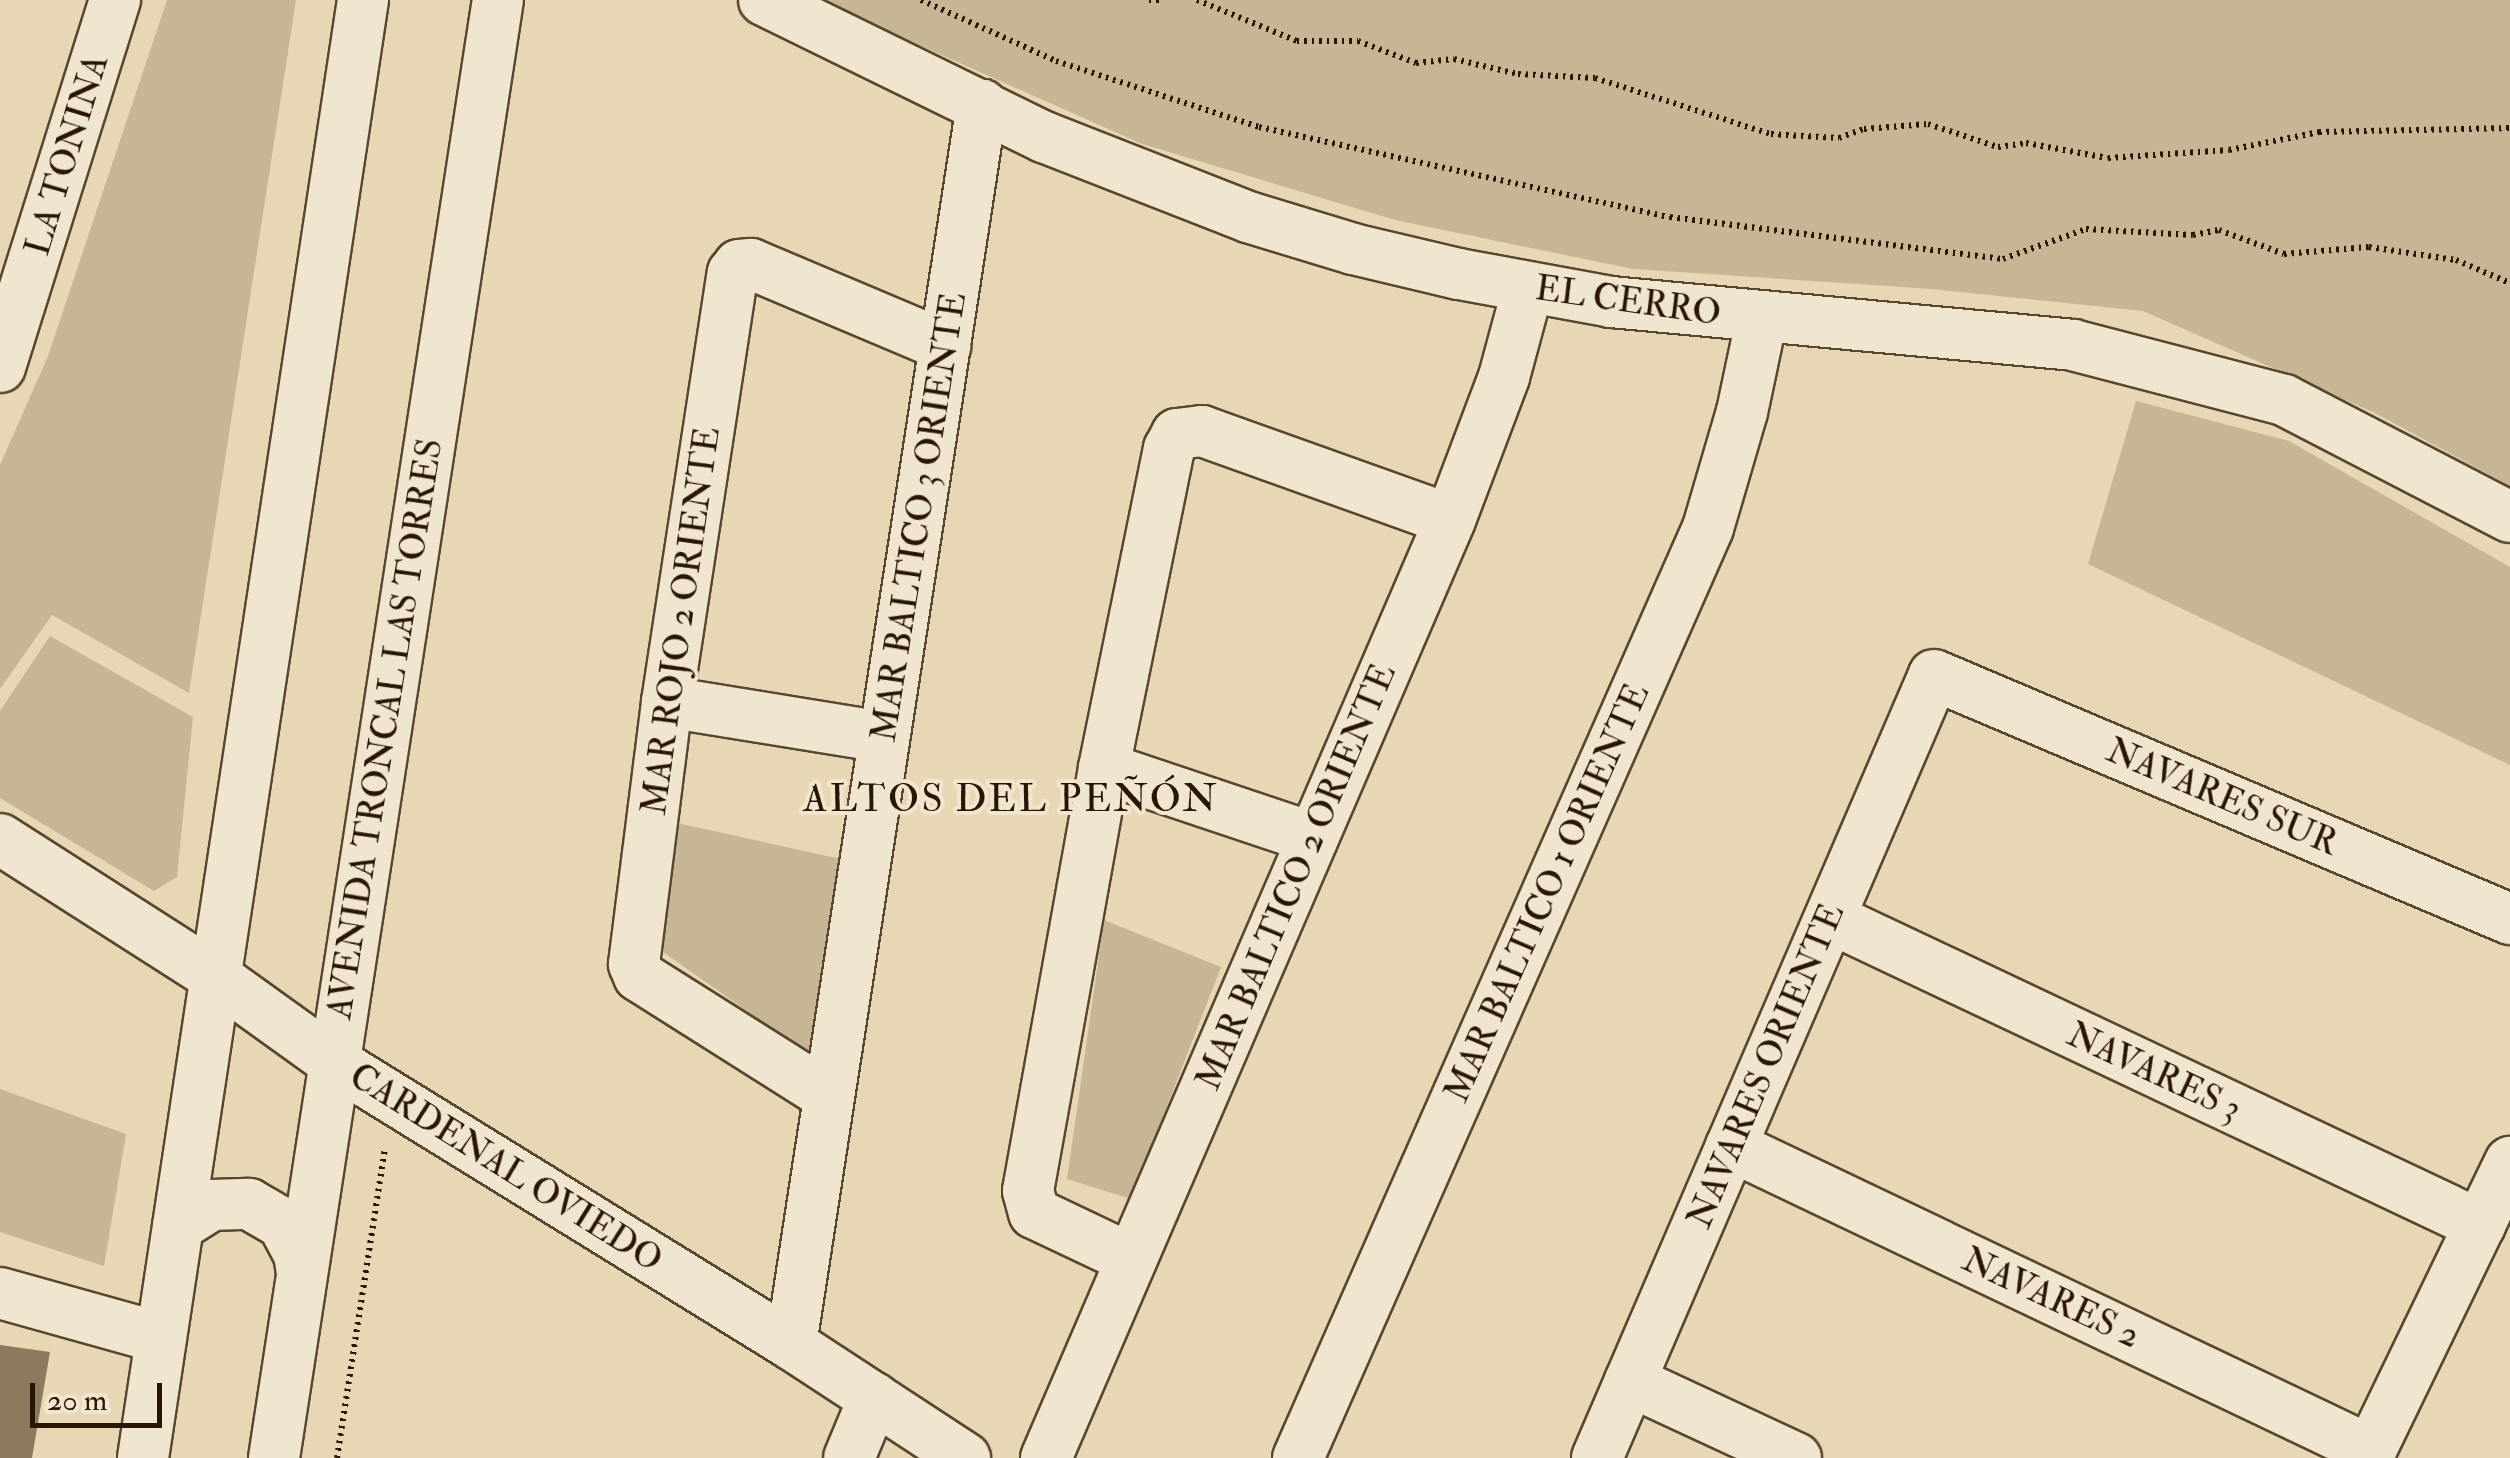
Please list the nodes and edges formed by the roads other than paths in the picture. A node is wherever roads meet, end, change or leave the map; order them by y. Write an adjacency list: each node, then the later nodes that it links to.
1 (115, 0): 9 (street, LA TONINA)
2 (363, 0): 20 (street)
3 (498, 0): 21 (street, AVENIDA TRONCAL LAS TORRES)
4 (764, 0): 5 (street, EL CERRO)
5 (982, 105): 6 (street, EL CERRO); 8 (street, MAR BALTICO 3 ORIENTE)
6 (1528, 288): 7 (street, EL CERRO); 11 (street, MAR BALTICO 2 ORIENTE)
7 (1762, 317): 10 (street, EL CERRO); 40 (street, MAR BALTICO 1 ORIENTE)
8 (944, 346): 13 (street, MAR ROJO 2 ORIENTE); 14 (street, MAR BALTICO 3 ORIENTE)
9 (0, 367)
10 (2510, 518)
11 (1450, 520): 15 (street); 16 (street, MAR BALTICO 2 ORIENTE)
12 (1934, 674): 18 (street, NAVARES ORIENTE); 19 (street, NAVARES SUR)
13 (667, 702): 14 (street); 22 (street, MAR ROJO 2 ORIENTE)
14 (884, 737): 22 (street, MAR BALTICO 3 ORIENTE)
15 (1104, 768): 16 (street); 27 (street)
16 (1313, 838): 27 (street, MAR BALTICO 2 ORIENTE)
17 (0, 840): 20 (street, CARDENAL OVIEDO)
18 (1830, 918): 23 (street, NAVARES ORIENTE); 25 (street, NAVARES 3)
19 (2510, 919)
20 (217, 978): 21 (street, CARDENAL OVIEDO); 26 (street)
21 (334, 1062): 28 (street, AVENIDA TRONCAL LAS TORRES); 31 (street, CARDENAL OVIEDO)
22 (828, 1096): 31 (street, MAR BALTICO 3 ORIENTE)
23 (1731, 1146): 32 (street, NAVARES ORIENTE); 34 (street, NAVARES 2)
24 (2510, 1162): 25 (street)
25 (2480, 1225): 34 (street)
26 (178, 1226): 28 (street); 30 (street)
27 (1131, 1259): 39 (street, MAR BALTICO 2 ORIENTE)
28 (302, 1272): 36 (street, AVENIDA TRONCAL LAS TORRES)
29 (0, 1293): 30 (street)
30 (161, 1338): 35 (street)
31 (790, 1344): 33 (street, CARDENAL OVIEDO)
32 (1630, 1381): 41 (street, NAVARES ORIENTE); 42 (street)
33 (874, 1398): 37 (street); 38 (street, CARDENAL OVIEDO)
34 (2369, 1454)
35 (142, 1458)
36 (274, 1458)
37 (849, 1458)
38 (965, 1458)
39 (1046, 1458)
40 (1298, 1458)
41 (1596, 1458)
42 (1796, 1458)

